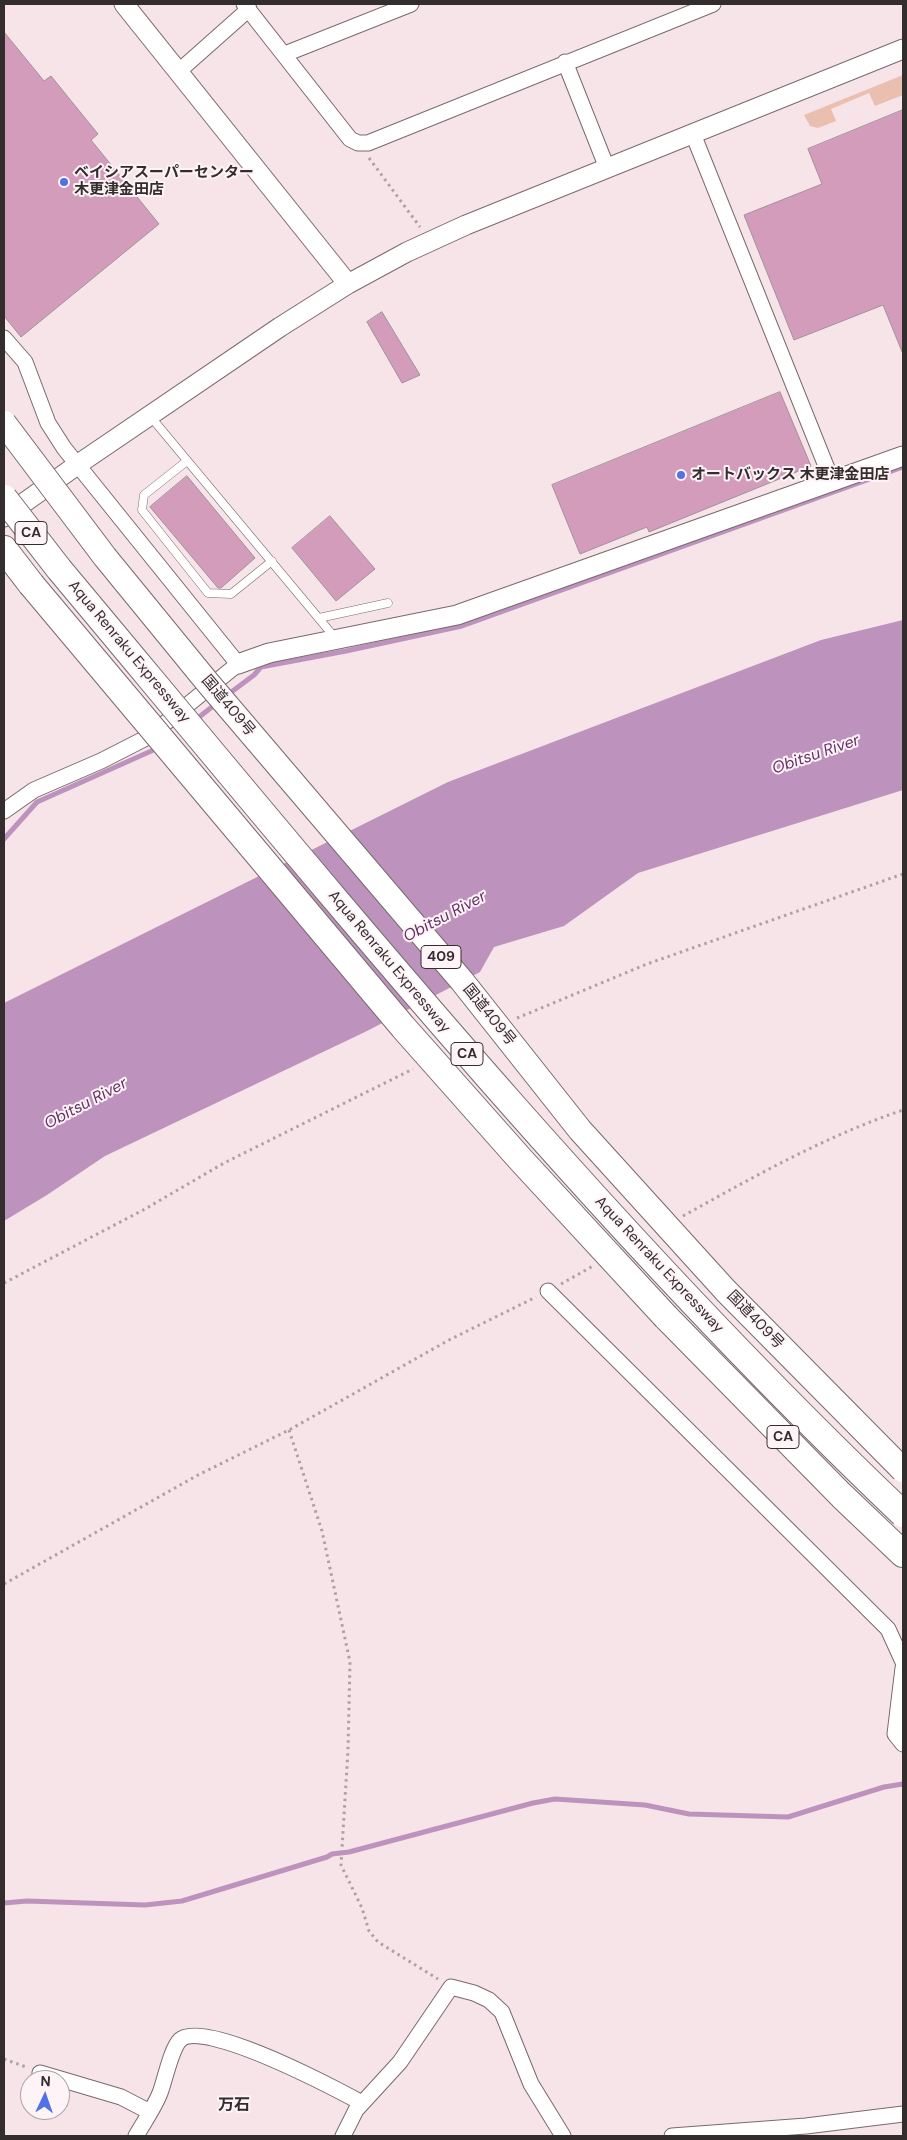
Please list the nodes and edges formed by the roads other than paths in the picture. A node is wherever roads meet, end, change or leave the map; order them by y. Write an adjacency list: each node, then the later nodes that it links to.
1 (124, 4): 9 (street)
2 (411, 4): 7 (street)
3 (713, 4): 5 (street)
4 (246, 6): 7 (street); 9 (street)
5 (680, 10): 8 (street)
6 (903, 49): 10 (street)
7 (285, 54): 8 (street)
8 (565, 62): 11 (street)
9 (178, 72): 12 (street)
10 (693, 134): 11 (street); 20 (street)
11 (608, 168): 12 (street)
12 (348, 284): 14 (street)
13 (4, 338): 18 (street)
14 (150, 416): 17 (lane); 18 (street)
15 (4, 423): 34 (highway, 国道409号 / 409, bridge)
16 (903, 456): 20 (street)
17 (187, 461): 25 (lane); 25 (lane)
18 (77, 465): 22 (street); 31 (street)
19 (4, 478): 26 (highway, bridge)
20 (832, 481): 30 (street)
21 (4, 498): 26 (highway, Aqua Renraku Expressway / CA, bridge)
22 (4, 518)
23 (4, 549): 27 (highway, Aqua Renraku Expressway / CA)
24 (4, 558): 27 (highway)
25 (272, 561): 29 (lane)
26 (59, 569): 35 (highway, Aqua Renraku Expressway / CA, bridge)
27 (31, 584): 36 (highway, Aqua Renraku Expressway / CA, bridge)
28 (388, 603): 29 (lane)
29 (319, 618): 30 (lane)
30 (337, 640): 31 (street)
31 (238, 664): 32 (street)
32 (4, 811)
33 (548, 1291): 37 (street)
34 (903, 1470)
35 (903, 1514)
36 (903, 1554)
37 (903, 1662)
38 (903, 1668): 39 (street)
39 (903, 1744)
40 (70, 2082): 42 (street)
41 (362, 2103): 42 (street); 45 (street); 46 (street)
42 (150, 2112): 44 (street)
43 (903, 2114): 47 (street)
44 (136, 2136)
45 (343, 2136)
46 (563, 2136)
47 (672, 2136)

